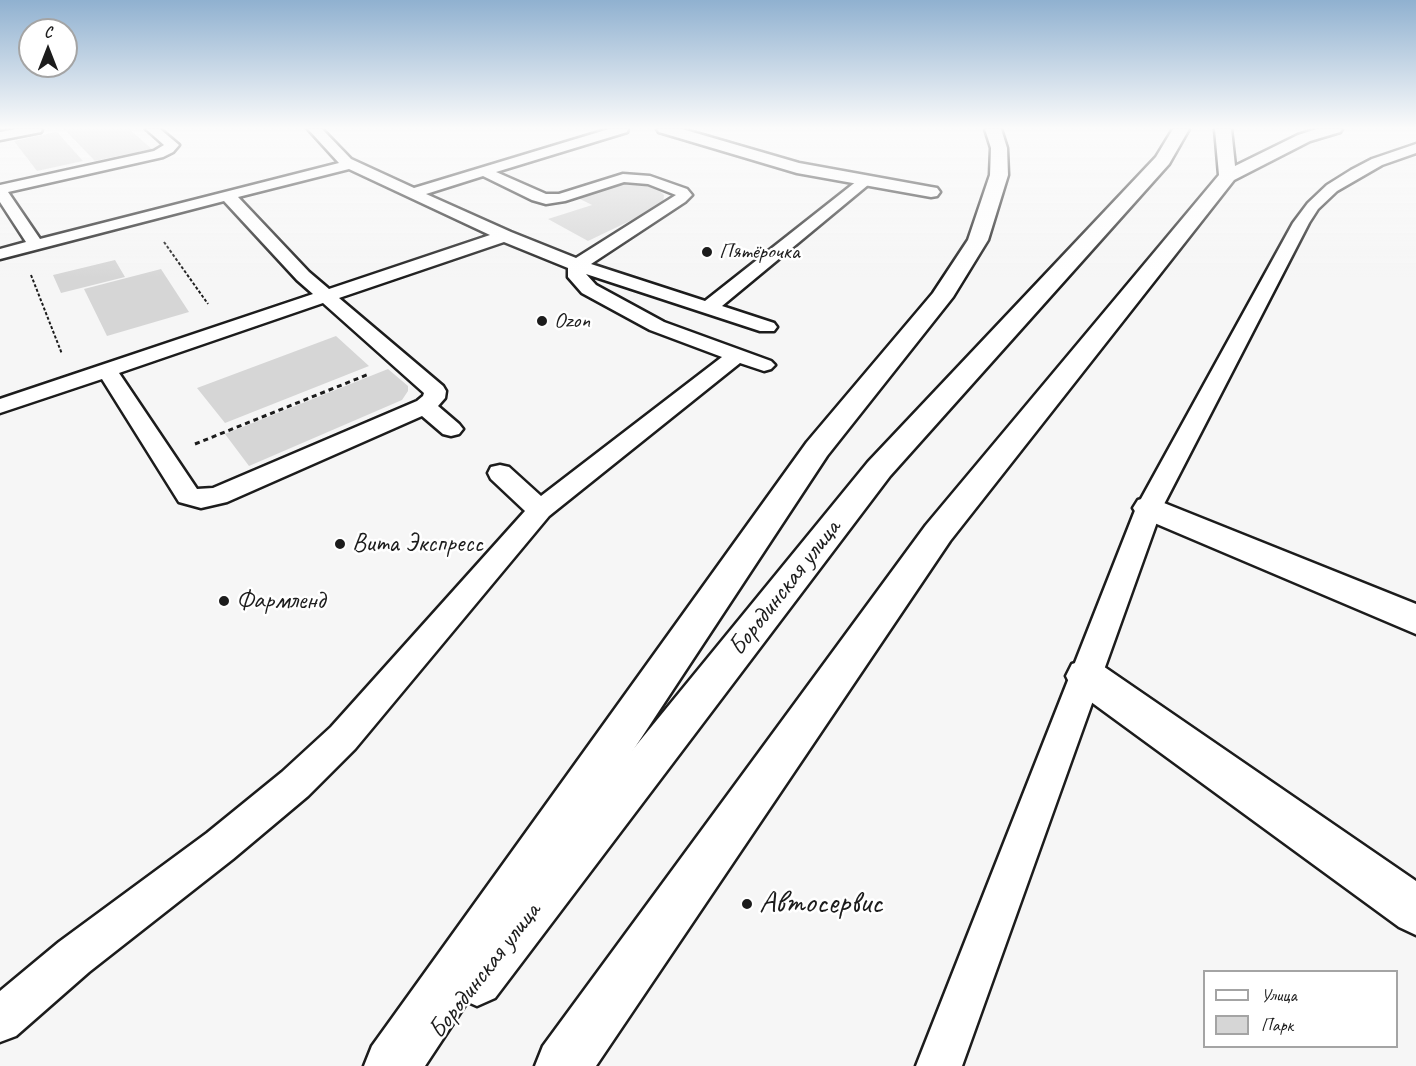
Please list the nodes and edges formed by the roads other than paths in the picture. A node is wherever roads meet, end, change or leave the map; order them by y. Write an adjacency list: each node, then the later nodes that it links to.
1 (46, 179): 14 (lane)
2 (294, 179): 17 (lane)
3 (382, 179): 16 (lane)
4 (458, 179): 16 (lane)
5 (499, 179): 6 (lane)
6 (623, 179)
7 (637, 179): 21 (lane)
8 (860, 179): 13 (street)
9 (998, 179): 36 (street)
10 (1146, 179): 37 (street, Бородинская улица)
11 (1227, 179): 38 (street)
12 (1348, 179): 30 (lane)
13 (867, 180): 15 (street); 23 (lane)
14 (0, 189): 19 (lane)
15 (931, 192)
16 (413, 193): 18 (lane)
17 (228, 196): 19 (lane); 22 (lane)
18 (505, 236): 21 (lane); 22 (lane)
19 (28, 247): 20 (lane)
20 (0, 254)
21 (577, 265): 23 (lane); 31 (lane)
22 (326, 296): 25 (lane); 27 (lane)
23 (709, 307): 24 (lane)
24 (767, 327)
25 (107, 370): 26 (lane); 27 (lane)
26 (0, 406)
27 (425, 406): 28 (lane)
28 (451, 429)
29 (500, 473): 31 (lane)
30 (1149, 508): 32 (street); 33 (lane)
31 (540, 510): 35 (lane)
32 (1416, 620)
33 (1086, 676): 34 (street); 39 (lane)
34 (1416, 910)
35 (0, 1020)
36 (392, 1066)
37 (410, 1066)
38 (563, 1066)
39 (939, 1066)

